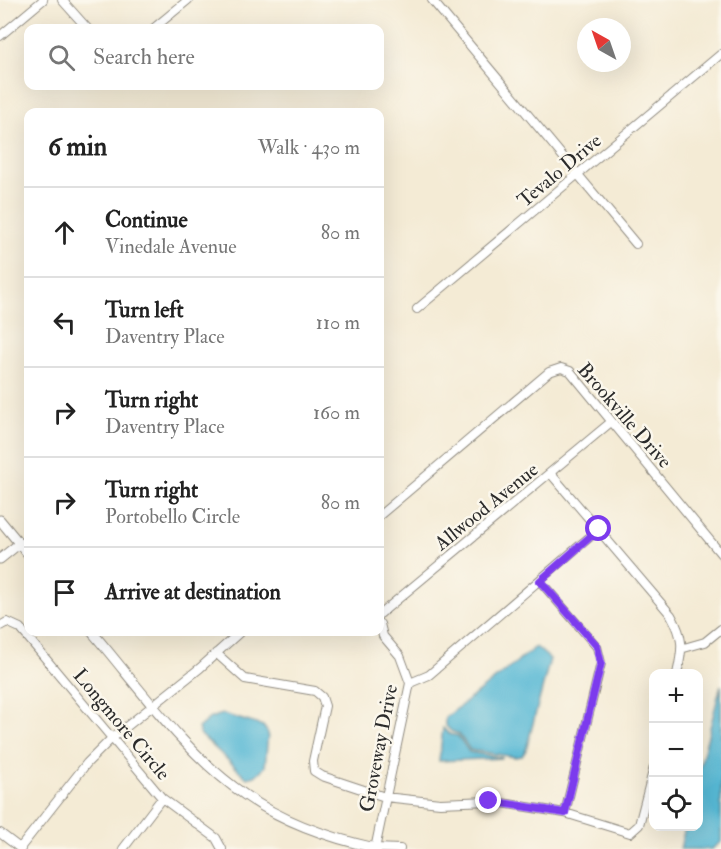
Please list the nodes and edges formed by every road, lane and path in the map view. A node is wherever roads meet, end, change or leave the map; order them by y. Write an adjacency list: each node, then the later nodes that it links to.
1 (43, 0): 7 (street)
2 (62, 0): 5 (street)
3 (188, 0): 6 (street)
4 (432, 0): 9 (street)
5 (83, 24)
6 (159, 24)
7 (0, 36)
8 (721, 54): 9 (street, Tevalo Drive)
9 (580, 175): 10 (street); 11 (street, Tevalo Drive)
10 (636, 244)
11 (417, 309)
12 (611, 422): 13 (street, Allwood Avenue); 14 (street, Brookville Drive); 19 (street, Brookville Drive)
13 (551, 474): 16 (street); 22 (street, Allwood Avenue)
14 (384, 512)
15 (0, 520): 17 (street)
16 (599, 529): 21 (street); 30 (street)
17 (20, 543): 18 (street); 20 (street)
18 (24, 548)
19 (721, 554)
20 (0, 559)
21 (540, 581): 33 (street); 39 (street)
22 (384, 611)
23 (0, 626): 25 (street, Longmore Circle)
24 (721, 629): 30 (street)
25 (24, 633)
26 (27, 636): 35 (street, Longmore Circle)
27 (95, 636): 34 (street)
28 (235, 636): 31 (street)
29 (383, 636): 33 (street, Groveway Drive)
30 (684, 648): 32 (street)
31 (216, 653): 34 (street); 37 (street)
32 (678, 669)
33 (410, 683): 37 (street, Groveway Drive)
34 (155, 706): 35 (street); 44 (street)
35 (111, 739): 38 (street, Longmore Circle); 41 (street)
36 (651, 777): 39 (street)
37 (385, 797): 39 (street); 44 (street, Groveway Drive)
38 (162, 798): 42 (street); 43 (street, Longmore Circle)
39 (565, 813)
40 (0, 833): 41 (street)
41 (20, 849)
42 (123, 849)
43 (222, 849)
44 (377, 849): 45 (street)
45 (400, 849)

